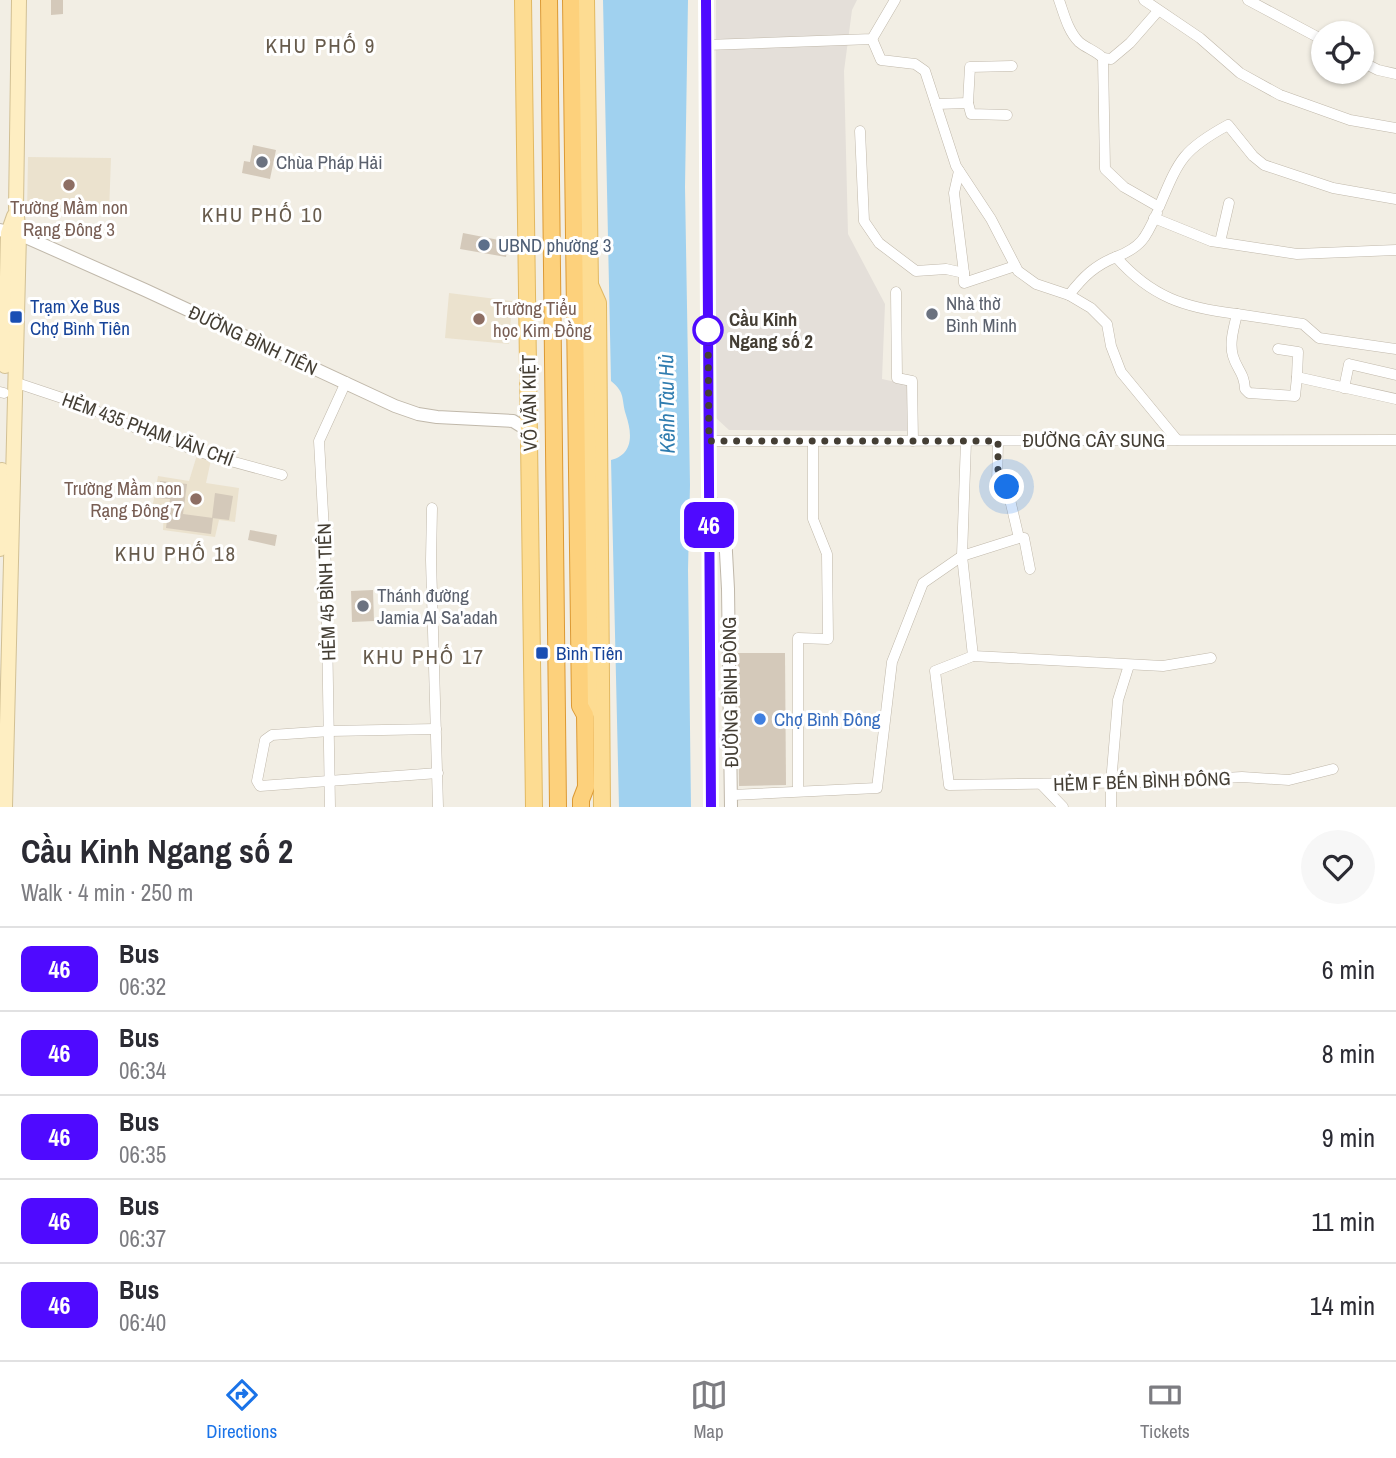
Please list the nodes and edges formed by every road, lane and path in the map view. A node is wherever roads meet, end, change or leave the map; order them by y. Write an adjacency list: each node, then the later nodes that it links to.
1 (19, 0): 29 (main road)
2 (549, 0): 83 (highway, VÕ VĂN KIỆT)
3 (571, 0): 68 (highway)
4 (586, 0): 35 (main road)
5 (706, 0): 14 (street, ĐƯỜNG BÌNH ĐÔNG)
6 (895, 0): 13 (street)
7 (1059, 0): 15 (street)
8 (1144, 0): 11 (street)
9 (1248, 0): 12 (street)
10 (520, 3): 47 (main road, VÕ VĂN KIỆT)
11 (1158, 11): 15 (street); 22 (street)
12 (1311, 34)
13 (872, 39): 14 (street); 20 (street)
14 (706, 45): 53 (street, ĐƯỜNG BÌNH ĐÔNG)
15 (1103, 58): 27 (street)
16 (1012, 66): 19 (street)
17 (1374, 67): 18 (street)
18 (1396, 74)
19 (968, 103): 20 (street); 21 (street)
20 (936, 104): 24 (street)
21 (1007, 115)
22 (1396, 128)
23 (860, 131): 34 (street)
24 (959, 172): 33 (street); 34 (street)
25 (1396, 199): 27 (street)
26 (1229, 203): 30 (street)
27 (1159, 207): 28 (street)
28 (1154, 218): 30 (street); 32 (street)
29 (9, 233): 43 (street, ĐƯỜNG BÌNH TIÊN); 45 (main road)
30 (1220, 242): 31 (street)
31 (1396, 250)
32 (1116, 257): 37 (street); 38 (street)
33 (1015, 267): 34 (street); 37 (street)
34 (964, 273)
35 (590, 285): 68 (main road); 86 (main road)
36 (897, 292): 55 (street)
37 (1069, 295): 51 (street)
38 (1237, 314): 40 (street); 42 (street)
39 (1278, 349): 42 (street)
40 (1396, 349)
41 (1396, 374): 44 (street)
42 (1297, 377): 44 (street)
43 (346, 382): 48 (street, ĐƯỜNG BÌNH TIÊN); 70 (street, HẺM 45 BÌNH TIÊN)
44 (1345, 388): 46 (street)
45 (6, 389): 57 (street, HẺM 435 PHẠM VĂN CHÍ); 61 (main road); 64 (main road)
46 (1396, 399)
47 (529, 405): 48 (street); 49 (main road, VÕ VĂN KIỆT)
48 (513, 421): 49 (street, ĐƯỜNG BÌNH TIÊN)
49 (529, 431): 82 (main road, VÕ VĂN KIỆT)
50 (966, 440): 55 (street, ĐƯỜNG CÂY SUNG); 56 (street, ĐƯỜNG CÂY SUNG); 62 (street)
51 (1177, 440): 52 (street, ĐƯỜNG CÂY SUNG); 56 (street, ĐƯỜNG CÂY SUNG)
52 (1396, 440)
53 (709, 441): 54 (street, ĐƯỜNG CÂY SUNG); 58 (street, ĐƯỜNG BÌNH ĐÔNG)
54 (813, 441): 55 (street, ĐƯỜNG CÂY SUNG); 77 (street)
55 (913, 441)
56 (998, 441): 60 (street)
57 (282, 475)
58 (709, 495): 78 (street, ĐƯỜNG BÌNH ĐÔNG); 87 (street, ĐƯỜNG BÌNH ĐÔNG)
59 (432, 508): 69 (street)
60 (1019, 538): 62 (street); 63 (street)
61 (0, 550)
62 (962, 556): 65 (street); 77 (street)
63 (1030, 569)
64 (4, 624): 79 (main road)
65 (973, 656): 67 (street); 75 (street, HẺM F BẾN BÌNH ĐÔNG)
66 (1211, 658): 67 (street)
67 (1129, 664): 74 (street)
68 (585, 715): 76 (highway)
69 (436, 729): 70 (street); 72 (street)
70 (330, 731): 73 (street, HẺM 45 BÌNH TIÊN); 73 (street)
71 (1333, 769): 74 (street, HẺM F BẾN BÌNH ĐÔNG)
72 (438, 773): 73 (street); 81 (street)
73 (329, 781): 80 (street, HẺM 45 BÌNH TIÊN)
74 (1111, 783): 75 (street, HẺM F BẾN BÌNH ĐÔNG); 89 (street)
75 (1041, 784): 88 (street)
76 (586, 787): 84 (highway); 85 (main road)
77 (798, 791): 78 (street)
78 (731, 801)
79 (5, 807)
80 (330, 807)
81 (438, 807)
82 (534, 807)
83 (558, 807)
84 (581, 807)
85 (592, 807)
86 (602, 807)
87 (710, 807)
88 (1063, 807)
89 (1111, 807)

